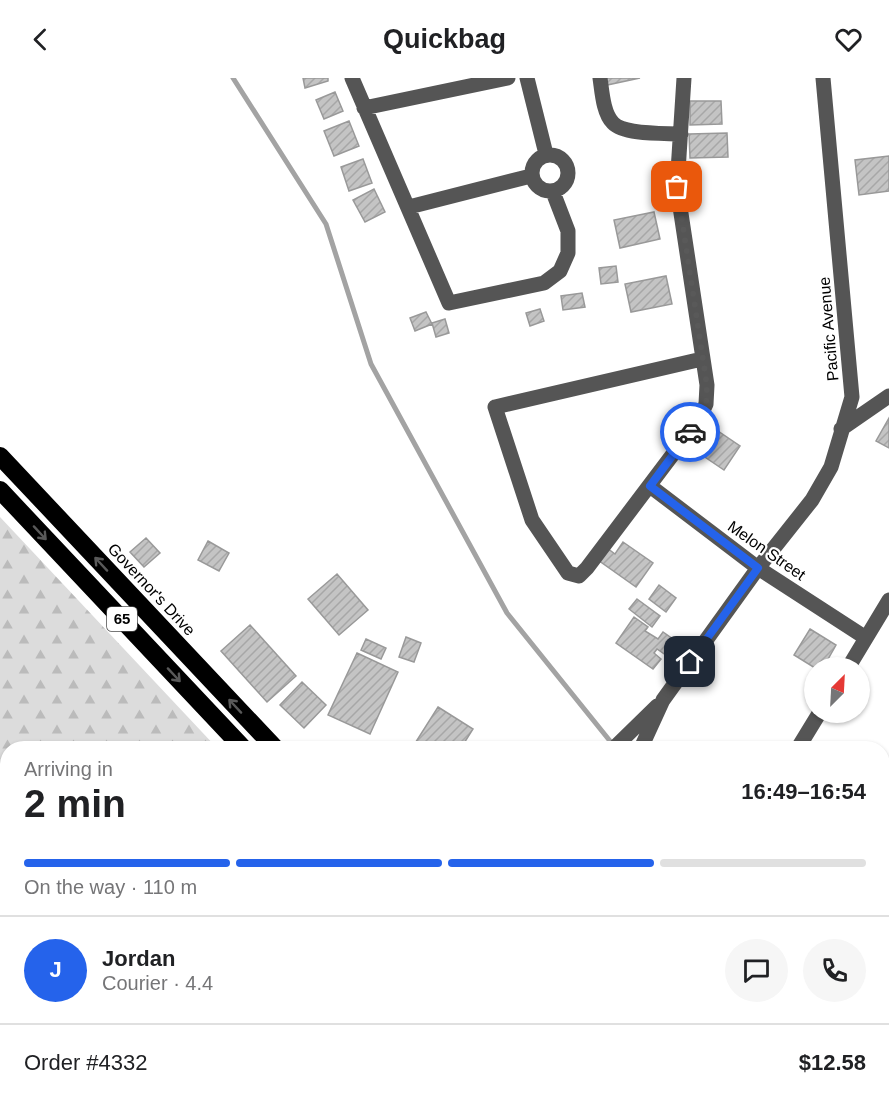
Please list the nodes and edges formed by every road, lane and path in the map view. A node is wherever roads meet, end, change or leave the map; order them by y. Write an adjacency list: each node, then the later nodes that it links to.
1 (352, 78): 7 (street)
2 (508, 78): 7 (street)
3 (527, 78): 9 (street)
4 (600, 78): 8 (street)
5 (684, 78): 8 (street)
6 (823, 78): 15 (street, Pacific Avenue)
7 (364, 108): 12 (street)
8 (681, 134): 13 (street)
9 (546, 154): 10 (street); 11 (street)
10 (531, 176): 11 (street); 12 (street)
11 (553, 192): 12 (street)
12 (409, 207)
13 (702, 359): 17 (street); 17 (street)
14 (889, 396): 15 (street)
15 (841, 429): 19 (street, Pacific Avenue)
16 (0, 456): 26 (highway, Governor's Drive / 65, one-way to 16)
17 (650, 486): 19 (street, Melon Street)
18 (0, 490): 25 (highway, 65, one-way to 25)
19 (758, 568): 21 (street, Melon Street); 23 (street, Pacific Avenue)
20 (889, 600): 21 (street)
21 (866, 638): 22 (street)
22 (855, 657)
23 (663, 700): 27 (street, Pacific Avenue); 28 (street, Pacific Avenue)
24 (813, 723): 29 (street)
25 (236, 741)
26 (268, 741)
27 (621, 741)
28 (644, 741)
29 (802, 741)

